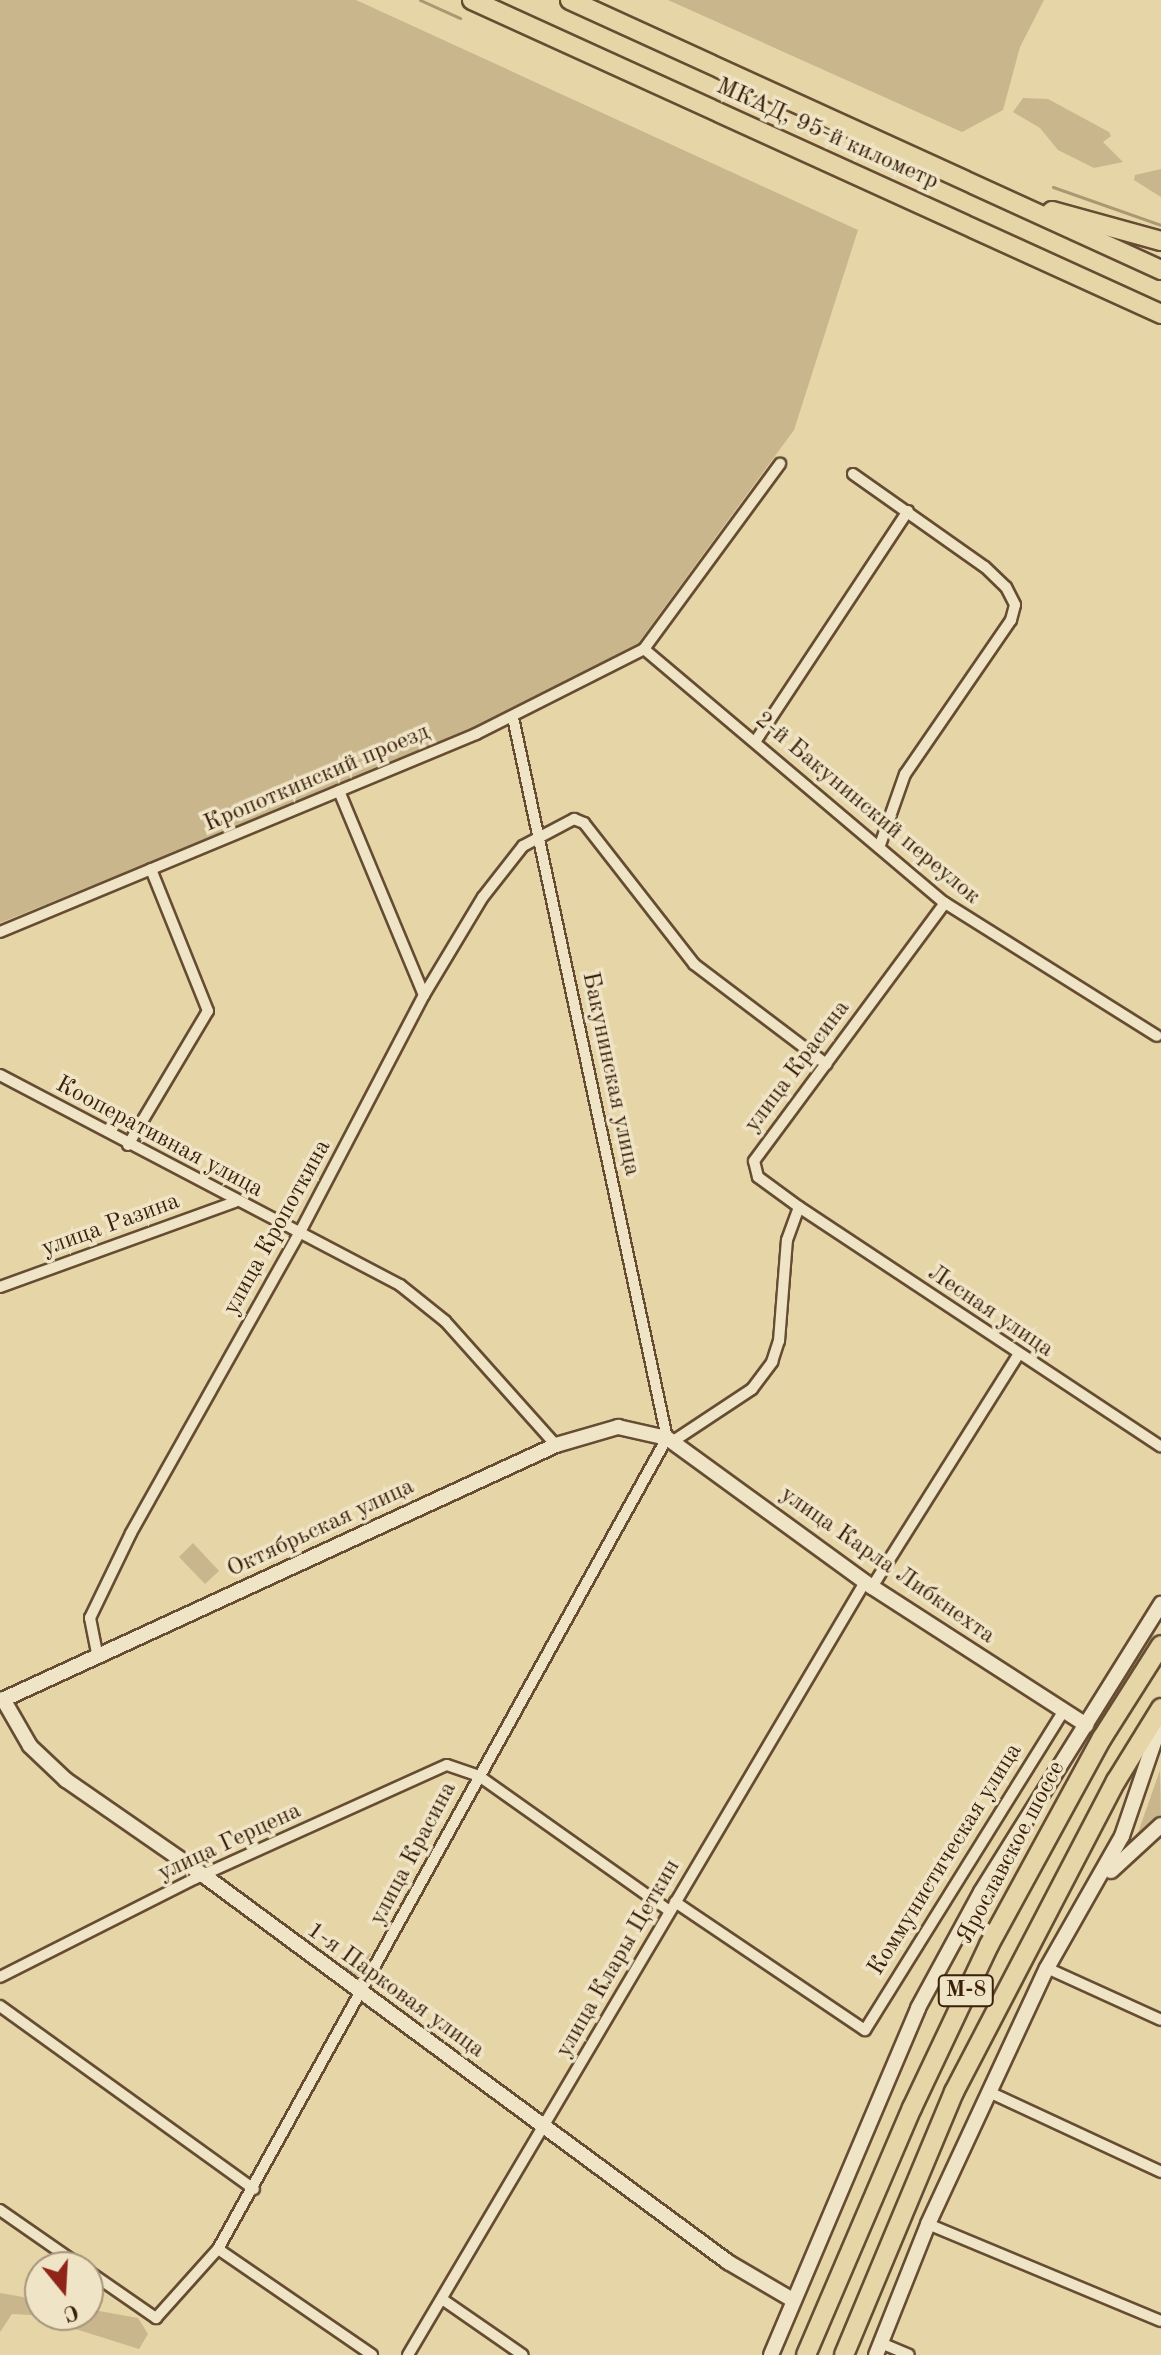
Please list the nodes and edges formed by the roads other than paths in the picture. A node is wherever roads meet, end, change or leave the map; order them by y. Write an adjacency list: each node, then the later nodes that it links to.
1 (472, 0): 6 (highway, МКАД, 95-й километр)
2 (570, 0): 3 (highway, МКАД, 95-й километр)
3 (1003, 197): 4 (highway); 5 (highway, МКАД, 95-й километр)
4 (1161, 241)
5 (1161, 270)
6 (1161, 314)
7 (780, 464): 10 (street)
8 (853, 474): 9 (street)
9 (908, 511): 12 (street); 15 (street)
10 (644, 649): 11 (street, Кропоткинский проезд); 12 (street, 2-й Бакунинский переулок)
11 (513, 718): 13 (street, Кропоткинский проезд); 14 (street, Бакунинская улица)
12 (755, 742): 15 (street, 2-й Бакунинский переулок)
13 (339, 791): 16 (street, Кропоткинский проезд); 19 (street)
14 (540, 836): 19 (street, улица Кропоткина); 21 (street, улица Кропоткина); 29 (street, Бакунинская улица)
15 (879, 848): 17 (street, 2-й Бакунинский переулок)
16 (151, 869): 18 (street, Кропоткинский проезд); 23 (street)
17 (945, 903): 20 (street, 2-й Бакунинский переулок); 21 (street, улица Красина)
18 (0, 932)
19 (424, 995): 26 (street, улица Кропоткина)
20 (1157, 1036)
21 (826, 1064): 25 (street, улица Красина)
22 (0, 1075): 23 (street, Кооперативная улица)
23 (128, 1145): 24 (street, Кооперативная улица)
24 (235, 1202): 26 (street, Кооперативная улица); 27 (street, улица Разина)
25 (799, 1207): 28 (street, Лесная улица); 29 (street, улица Красина)
26 (299, 1234): 30 (street, Кооперативная улица); 35 (street, улица Кропоткина)
27 (0, 1287)
28 (1018, 1355): 31 (street, Лесная улица); 32 (street, улица Клары Цеткин)
29 (670, 1440): 30 (street, Октябрьская улица); 32 (street, улица Карла Либкнехта); 43 (street, улица Красина)
30 (556, 1445): 35 (street, Октябрьская улица)
31 (1161, 1447)
32 (868, 1585): 38 (street, улица Карла Либкнехта); 47 (street, улица Клары Цеткин)
33 (1161, 1604): 40 (street)
34 (1161, 1645): 70 (highway, Ярославское шоссе / М-8)
35 (98, 1658): 36 (street, Октябрьская улица)
36 (1, 1697): 45 (street, 1-я Парковая улица)
37 (1161, 1708): 71 (highway, М-8)
38 (1063, 1712): 40 (street, улица Карла Либкнехта); 47 (street, Коммунистическая улица)
39 (1161, 1722): 41 (street)
40 (1086, 1725): 63 (street)
41 (1153, 1752): 42 (street); 46 (street)
42 (1161, 1766)
43 (479, 1776): 45 (street, улица Герцена); 47 (street); 50 (street, улица Красина)
44 (1161, 1825): 46 (street)
45 (206, 1877): 49 (street, улица Герцена); 50 (street, 1-я Парковая улица)
46 (1097, 1886): 48 (street)
47 (672, 1906): 54 (street, улица Клары Цеткин)
48 (1047, 1968): 52 (street); 53 (street)
49 (0, 1977)
50 (362, 1995): 54 (street, 1-я Парковая улица); 56 (street, улица Красина)
51 (0, 2006): 56 (street)
52 (1161, 2020)
53 (989, 2092): 55 (street); 58 (street)
54 (545, 2128): 62 (street, улица Клары Цеткин); 63 (street, 1-я Парковая улица)
55 (1161, 2172)
56 (254, 2189): 59 (street, улица Красина)
57 (0, 2210): 60 (street)
58 (928, 2224): 64 (street); 65 (street)
59 (218, 2249): 61 (street, улица Красина); 66 (street)
60 (59, 2251)
61 (104, 2282)
62 (442, 2299): 67 (street, улица Клары Цеткин); 68 (street)
63 (791, 2299): 69 (street)
64 (1161, 2321)
65 (878, 2349): 72 (street)
66 (372, 2355)
67 (408, 2355)
68 (523, 2355)
69 (771, 2355)
70 (806, 2355)
71 (844, 2355)
72 (909, 2355)

